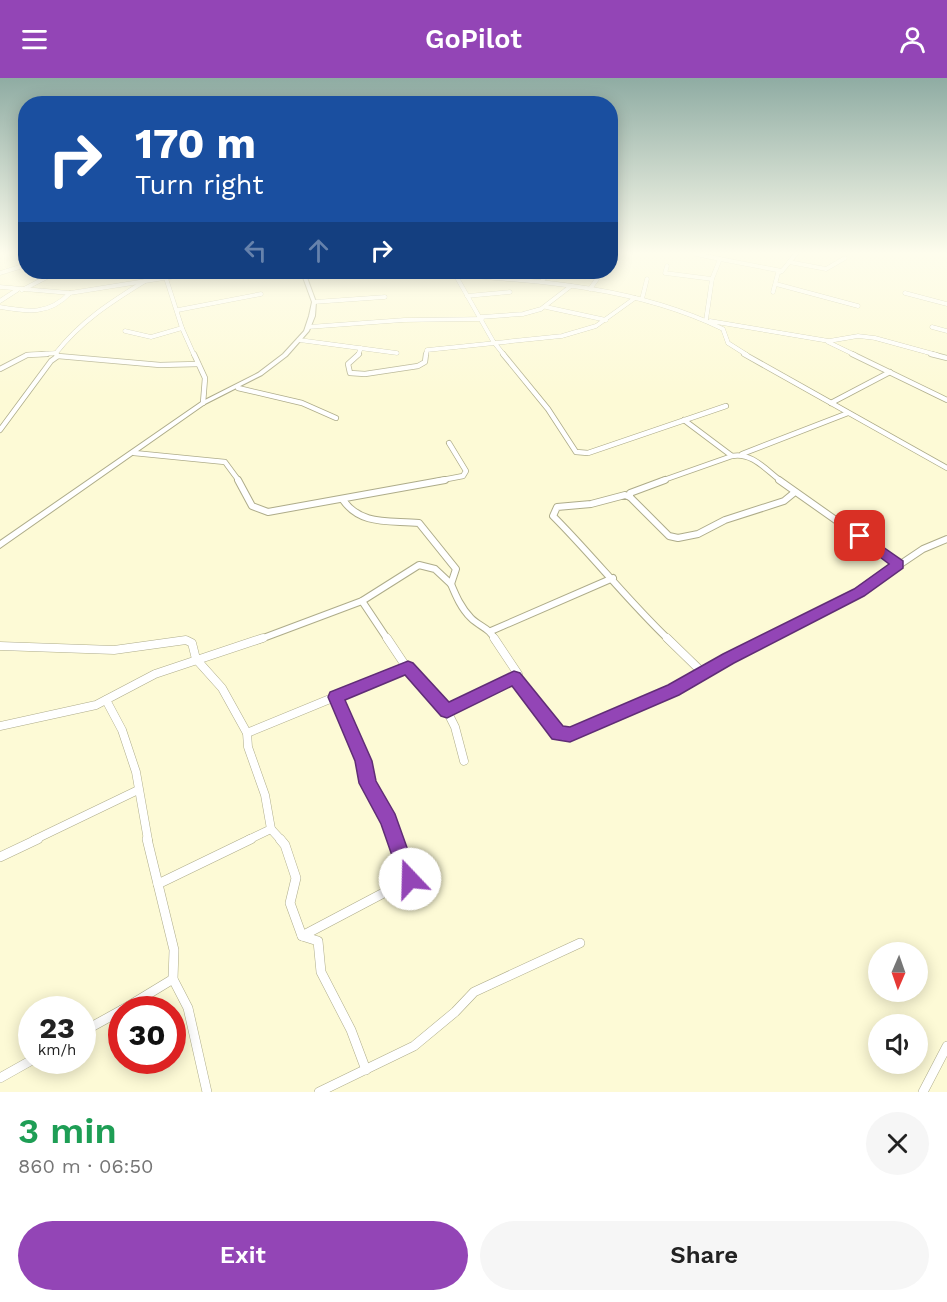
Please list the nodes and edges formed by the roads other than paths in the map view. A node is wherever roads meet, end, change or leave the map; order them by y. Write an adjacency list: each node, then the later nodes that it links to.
1 (61, 301): 14 (street)
2 (112, 301): 32 (street)
3 (175, 301): 16 (street)
4 (223, 301): 16 (street)
5 (324, 301): 12 (street)
6 (470, 301): 17 (street)
7 (553, 301): 15 (street)
8 (631, 301): 18 (street)
9 (649, 301): 19 (street)
10 (709, 301): 19 (street)
11 (844, 301): 13 (street)
12 (314, 302): 20 (street)
13 (858, 306)
14 (0, 307)
15 (546, 307): 17 (street); 18 (street)
16 (178, 310): 22 (street)
17 (481, 318): 20 (street); 28 (street)
18 (606, 320): 28 (street)
19 (707, 321): 26 (street); 39 (street)
20 (308, 327): 25 (street)
21 (932, 327): 24 (street)
22 (182, 328): 23 (street); 34 (street)
23 (125, 331)
24 (947, 331)
25 (299, 340): 29 (street); 37 (street)
26 (821, 340): 27 (street); 30 (street)
27 (844, 340): 30 (street); 33 (street)
28 (494, 341): 29 (street); 44 (street)
29 (361, 348): 31 (street)
30 (841, 350): 36 (street)
31 (397, 353)
32 (57, 354): 34 (street); 35 (street); 45 (street)
33 (947, 358)
34 (198, 364): 40 (street)
35 (0, 369)
36 (890, 372): 38 (street); 39 (street)
37 (237, 388): 40 (street); 43 (street)
38 (947, 400)
39 (831, 403): 42 (street)
40 (203, 404): 47 (street)
41 (726, 406): 44 (street)
42 (848, 413): 48 (street); 50 (street)
43 (336, 418)
44 (684, 420): 49 (street)
45 (0, 430)
46 (449, 443): 53 (street)
47 (134, 453): 53 (street); 55 (street)
48 (742, 454): 49 (street); 51 (street)
49 (732, 456): 52 (street)
50 (947, 468)
51 (795, 492): 52 (street); 56 (street)
52 (630, 497): 57 (street)
53 (343, 500): 58 (street)
54 (947, 539): 56 (street)
55 (0, 545)
56 (898, 564): 64 (street)
57 (613, 578): 60 (street); 64 (street)
58 (451, 584): 59 (street); 60 (street)
59 (362, 601): 62 (street); 63 (street)
60 (492, 631): 65 (street)
61 (0, 646): 62 (street)
62 (196, 659): 67 (street); 70 (street)
63 (408, 667): 66 (street); 68 (street)
64 (703, 674): 65 (street)
65 (514, 678): 68 (street)
66 (336, 697): 70 (street); 76 (street)
67 (106, 700): 69 (street); 72 (street)
68 (447, 711): 71 (street)
69 (0, 726)
70 (247, 733): 73 (street)
71 (464, 761)
72 (138, 790): 74 (street); 75 (street)
73 (271, 829): 75 (street); 76 (street)
74 (0, 857)
75 (158, 884): 78 (street)
76 (302, 936): 82 (street)
77 (580, 943): 82 (street)
78 (173, 979): 79 (street); 84 (street)
79 (145, 996)
80 (947, 1046): 86 (street)
81 (18, 1068): 83 (street)
82 (366, 1070): 85 (street)
83 (0, 1078)
84 (207, 1092)
85 (319, 1092)
86 (923, 1092)

